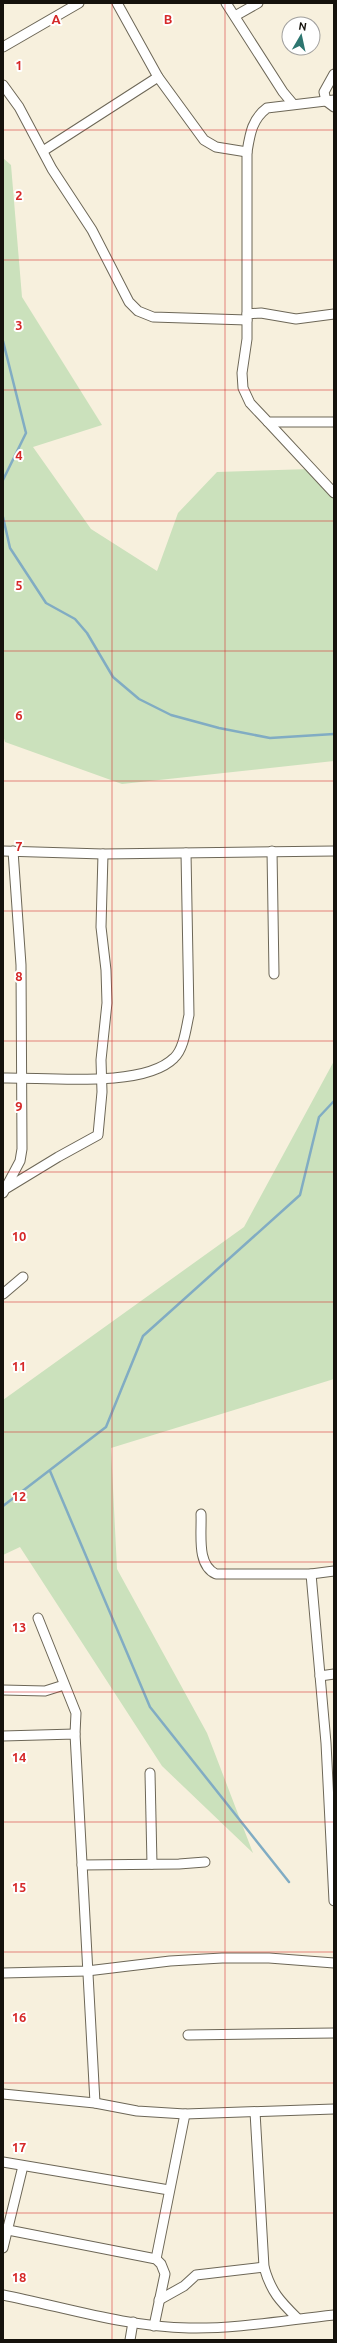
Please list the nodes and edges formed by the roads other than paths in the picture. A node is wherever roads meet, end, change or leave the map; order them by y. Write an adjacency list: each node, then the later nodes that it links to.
1 (79, 3): 6 (street)
2 (117, 3): 8 (street)
3 (226, 3): 5 (street)
4 (258, 3): 5 (street)
5 (235, 16): 11 (street)
6 (3, 47)
7 (334, 74): 10 (street)
8 (158, 77): 13 (street); 14 (street)
9 (3, 85): 13 (street)
10 (330, 100): 11 (street); 12 (street)
11 (293, 104): 14 (street)
12 (334, 107)
13 (43, 150): 16 (street)
14 (247, 152): 16 (street)
15 (334, 314): 16 (street)
16 (247, 317): 17 (street)
17 (268, 422): 18 (street); 19 (street)
18 (334, 422)
19 (334, 492)
20 (3, 851): 21 (street)
21 (13, 851): 25 (street); 28 (street)
22 (272, 851): 23 (street); 24 (street); 26 (street)
23 (334, 851)
24 (186, 853): 25 (street); 29 (street)
25 (103, 854): 29 (street)
26 (274, 974)
27 (3, 1078): 28 (street)
28 (20, 1078): 29 (street); 30 (street)
29 (101, 1080): 30 (street)
30 (5, 1190)
31 (24, 1277): 32 (street)
32 (3, 1294)
33 (201, 1514): 35 (street)
34 (334, 1571): 35 (street)
35 (311, 1574): 38 (street)
36 (38, 1618): 39 (street)
37 (334, 1674): 38 (street)
38 (320, 1676): 47 (street)
39 (64, 1685): 40 (street); 41 (street)
40 (3, 1690)
41 (75, 1734): 42 (street); 46 (street)
42 (3, 1736)
43 (150, 1773): 45 (street)
44 (206, 1862): 45 (street)
45 (152, 1864): 46 (street)
46 (82, 1865): 50 (street)
47 (334, 1870): 48 (street)
48 (334, 1901)
49 (334, 1963): 50 (street)
50 (87, 1971): 51 (street); 55 (street)
51 (3, 1973)
52 (334, 2033): 53 (street)
53 (188, 2035)
54 (3, 2094): 55 (street)
55 (95, 2103): 58 (street)
56 (334, 2109): 57 (street)
57 (255, 2112): 58 (street); 65 (street)
58 (185, 2114): 61 (street)
59 (3, 2162): 60 (street)
60 (23, 2166): 61 (street); 62 (street)
61 (169, 2190): 64 (street)
62 (5, 2229): 63 (street); 64 (street)
63 (3, 2248)
64 (156, 2260): 67 (street)
65 (264, 2267): 67 (street); 69 (street)
66 (3, 2294): 70 (street)
67 (159, 2300): 71 (street)
68 (334, 2315): 69 (street)
69 (297, 2318): 71 (street)
70 (133, 2322): 71 (street); 72 (street)
71 (154, 2326)
72 (130, 2340)

